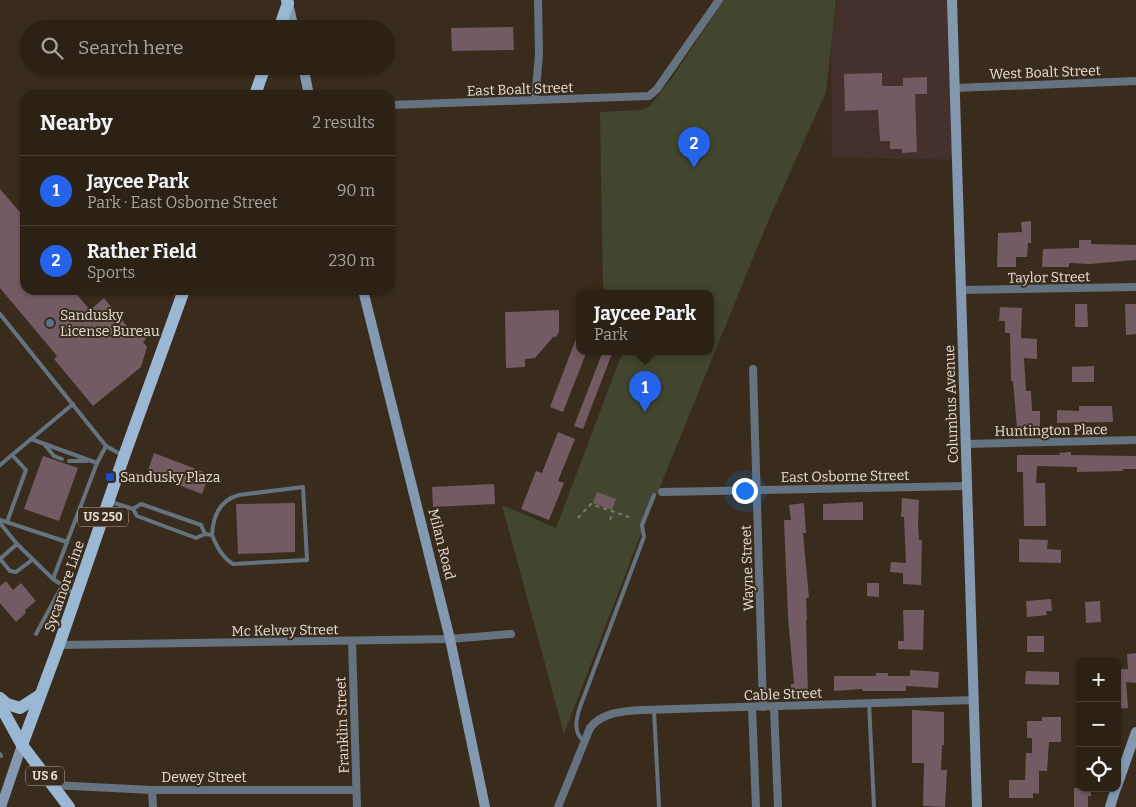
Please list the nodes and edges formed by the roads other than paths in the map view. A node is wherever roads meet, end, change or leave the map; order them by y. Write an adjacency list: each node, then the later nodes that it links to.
1 (538, 0): 13 (street)
2 (719, 0): 13 (street, East Boalt Street)
3 (952, 0): 10 (main road, Columbus Avenue)
4 (288, 1): 5 (main road); 6 (main road)
5 (282, 20)
6 (292, 20)
7 (262, 75): 11 (main road)
8 (305, 75): 12 (main road)
9 (1136, 82): 10 (street, West Boalt Street)
10 (955, 88): 16 (main road, Columbus Avenue)
11 (257, 90)
12 (308, 90)
13 (535, 100): 14 (street, East Boalt Street)
14 (395, 105)
15 (1136, 287): 16 (street, Taylor Street)
16 (962, 290): 24 (main road, Columbus Avenue)
17 (182, 295): 28 (main road, Sycamore Line / US 250)
18 (365, 295): 53 (main road, Milan Road)
19 (0, 314): 21 (lane)
20 (753, 369): 35 (street, Wayne Street)
21 (73, 404): 22 (lane); 26 (lane)
22 (32, 439): 25 (lane); 27 (lane)
23 (1136, 440): 24 (street, Huntington Place)
24 (966, 444): 34 (main road, Columbus Avenue)
25 (45, 445): 29 (lane); 30 (lane)
26 (106, 446): 28 (lane); 32 (lane)
27 (12, 455): 33 (lane); 41 (lane)
28 (124, 456): 38 (main road, Sycamore Line / US 250)
29 (62, 459)
30 (89, 461): 31 (lane); 32 (lane)
31 (69, 462)
32 (97, 463): 44 (lane)
33 (0, 465)
34 (967, 486): 35 (street, East Osborne Street); 57 (main road, Columbus Avenue)
35 (757, 491): 36 (street, East Osborne Street); 61 (street, Wayne Street)
36 (662, 492)
37 (654, 495): 65 (lane)
38 (109, 502): 39 (lane); 50 (main road, Sycamore Line / US 250)
39 (133, 509): 42 (lane); 42 (lane)
40 (0, 522): 41 (lane); 45 (lane)
41 (8, 522): 44 (lane)
42 (205, 534): 43 (lane)
43 (212, 535): 43 (lane)
44 (68, 542): 48 (lane)
45 (17, 544): 46 (lane); 47 (lane)
46 (0, 559): 47 (lane)
47 (32, 560): 48 (lane)
48 (53, 579): 49 (lane)
49 (62, 586): 50 (lane); 51 (lane)
50 (76, 595): 55 (main road, Sycamore Line / US 250)
51 (36, 634)
52 (511, 634): 53 (street, Mc Kelvey Street)
53 (450, 639): 54 (street, Mc Kelvey Street); 77 (main road, Milan Road)
54 (352, 642): 55 (street, Mc Kelvey Street); 70 (street, Franklin Street)
55 (59, 645): 56 (main road, Sycamore Line / US 250)
56 (40, 695): 59 (main road); 66 (main road, Sycamore Line / US 250)
57 (974, 700): 58 (street, Cable Street); 83 (main road, Columbus Avenue)
58 (870, 702): 62 (street, Cable Street); 82 (lane)
59 (0, 705): 66 (main road, US 6)
60 (752, 707): 61 (street, Cable Street); 63 (street, Cable Street); 80 (street)
61 (763, 707): 62 (street, Cable Street)
62 (774, 707): 81 (street)
63 (654, 710): 65 (street, Cable Street); 79 (lane)
64 (1136, 732): 67 (main road)
65 (584, 741): 78 (street)
66 (22, 744): 68 (main road, US 6); 73 (main road, Sycamore Line)
67 (1121, 775)
68 (52, 785): 69 (street, Dewey Street); 74 (main road, US 6)
69 (152, 790): 70 (street, Dewey Street); 75 (street)
70 (356, 790): 76 (street, Franklin Street)
71 (1116, 792): 72 (main road)
72 (1113, 806)
73 (1, 807)
74 (69, 807)
75 (153, 807)
76 (357, 807)
77 (485, 807)
78 (558, 807)
79 (659, 807)
80 (756, 807)
81 (778, 807)
82 (874, 807)
83 (977, 807)

